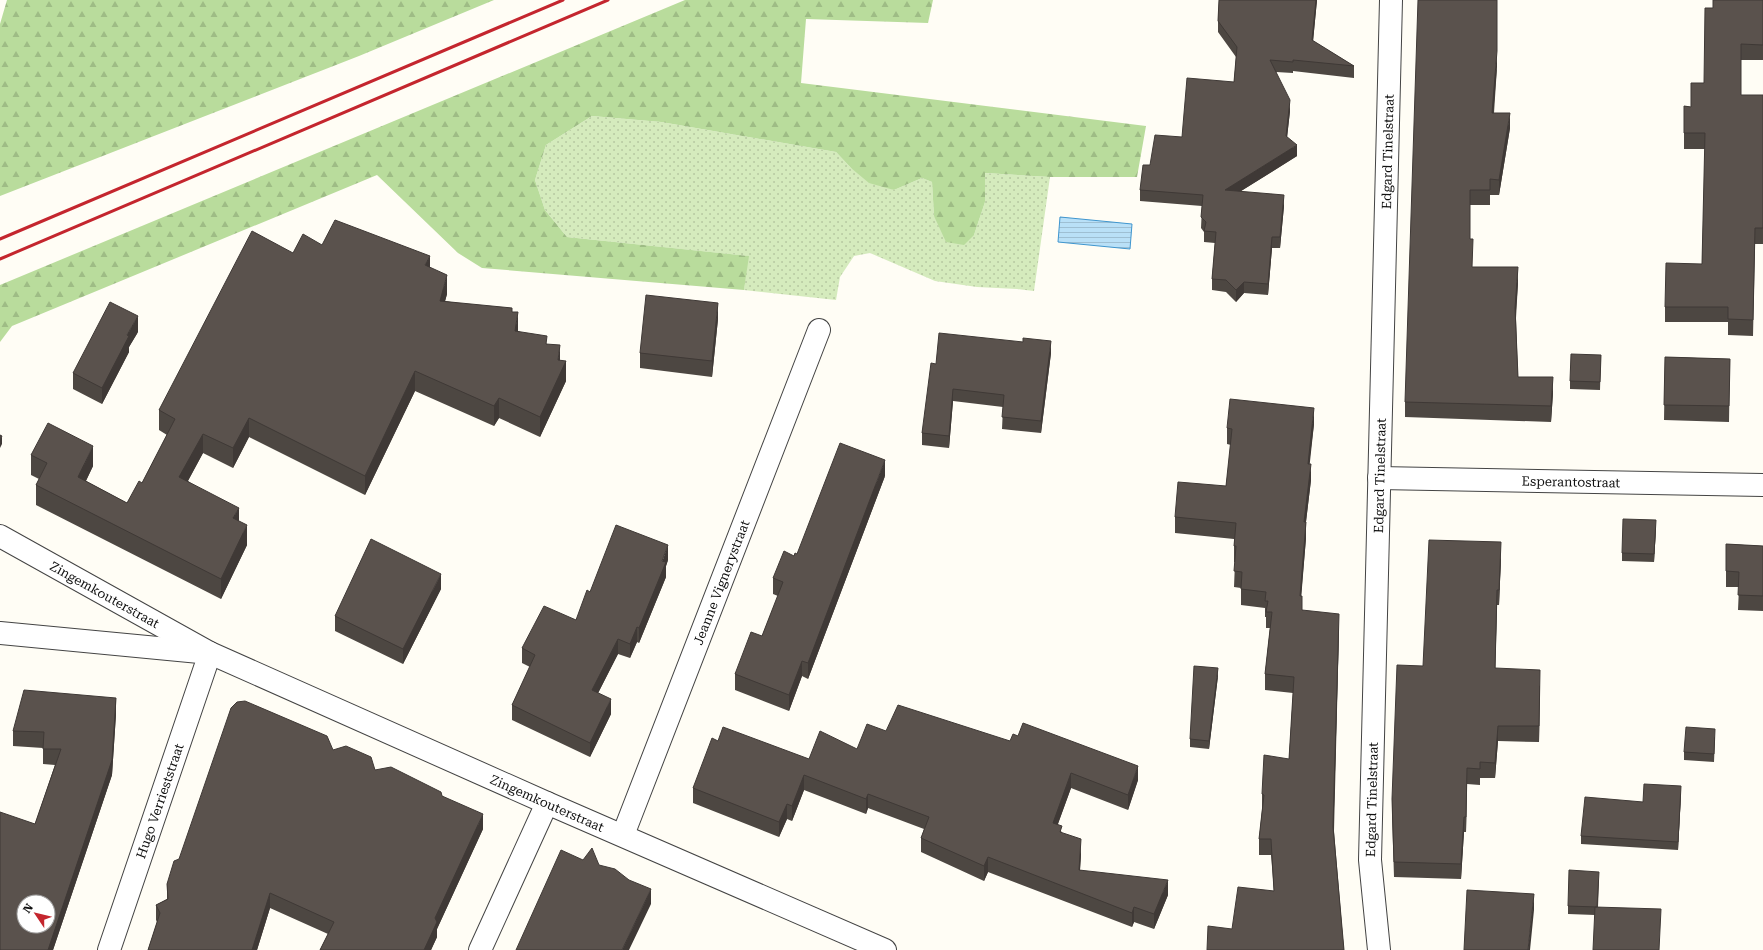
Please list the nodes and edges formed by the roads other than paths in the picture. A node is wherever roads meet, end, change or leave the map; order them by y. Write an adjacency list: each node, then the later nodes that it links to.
1 (1391, 0): 3 (street, Edgard Tinelstraat)
2 (820, 330): 9 (street, Jeanne Vignerystraat)
3 (1379, 478): 4 (street, Esperantostraat); 13 (street, Edgard Tinelstraat)
4 (1763, 485)
5 (0, 536): 7 (street, Zingemkouterstraat)
6 (0, 633): 7 (street, Zingemkouterstraat)
7 (210, 653): 8 (street, Zingemkouterstraat); 11 (street, Hugo Verrieststraat)
8 (547, 803): 9 (street, Zingemkouterstraat); 12 (street)
9 (623, 836): 10 (street, Zingemkouterstraat)
10 (879, 949)
11 (109, 950)
12 (480, 950)
13 (1379, 950)

